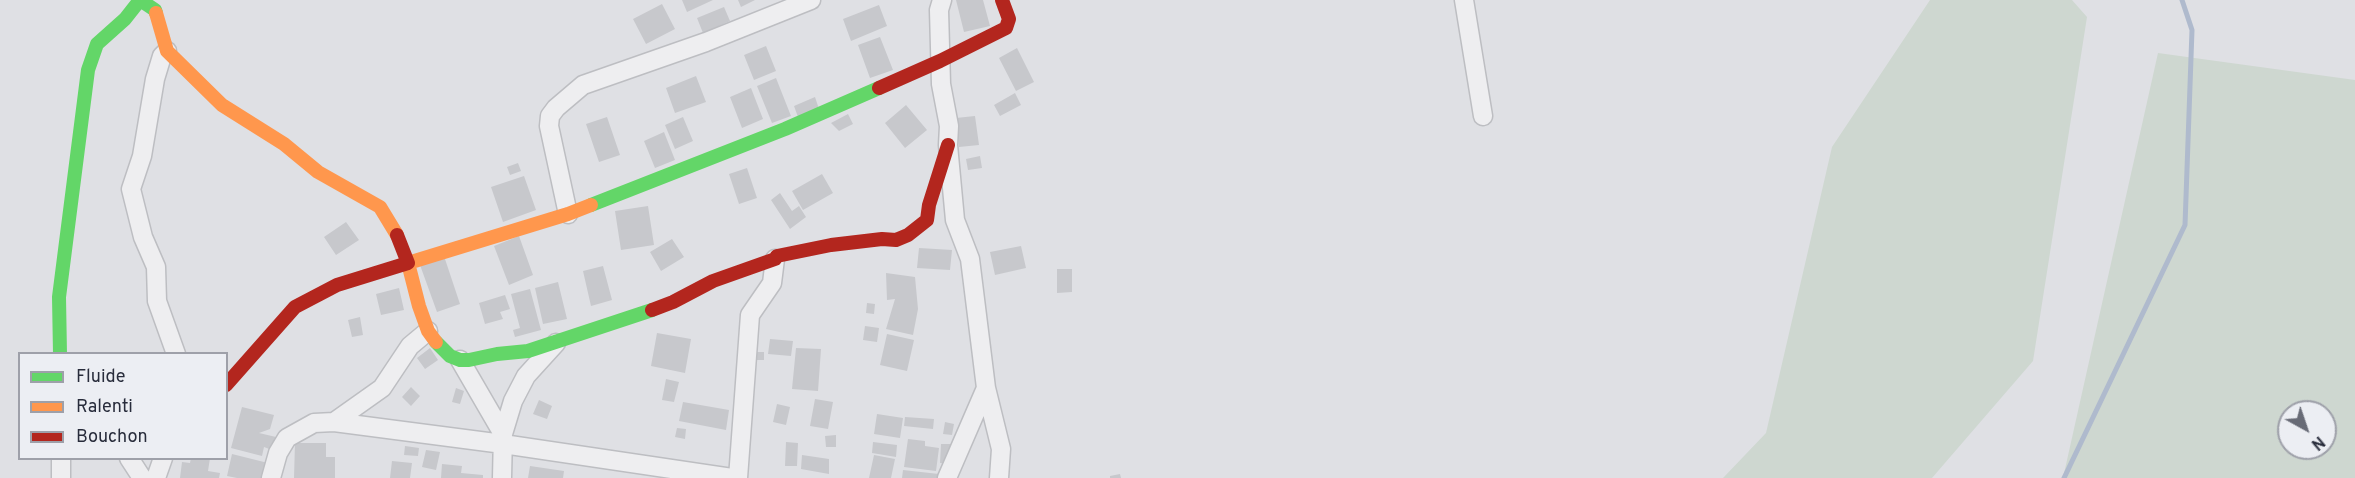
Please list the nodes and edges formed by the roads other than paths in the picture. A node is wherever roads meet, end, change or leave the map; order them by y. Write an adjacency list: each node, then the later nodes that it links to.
1 (811, 0): 9 (street)
2 (942, 0): 6 (street)
3 (1002, 0): 6 (street)
4 (1464, 0): 7 (street)
5 (167, 51): 11 (street); 14 (street); 15 (street)
6 (940, 61): 8 (street); 9 (street)
7 (1483, 116)
8 (948, 145): 10 (street); 18 (street)
9 (568, 214): 11 (street)
10 (775, 259): 13 (street); 30 (street)
11 (408, 263): 12 (street); 17 (street)
12 (428, 332): 16 (street); 19 (street)
13 (559, 340): 16 (street); 20 (street)
14 (60, 352)
15 (175, 352)
16 (460, 360): 20 (street)
17 (228, 383)
18 (986, 388): 31 (street); 32 (street)
19 (334, 422): 20 (street); 27 (street)
20 (503, 439): 28 (street); 29 (street)
21 (61, 460): 24 (street)
22 (130, 460): 25 (street)
23 (163, 460): 26 (street)
24 (61, 478)
25 (142, 478)
26 (156, 478)
27 (271, 478)
28 (502, 478)
29 (732, 478)
30 (738, 478)
31 (947, 478)
32 (999, 478)

